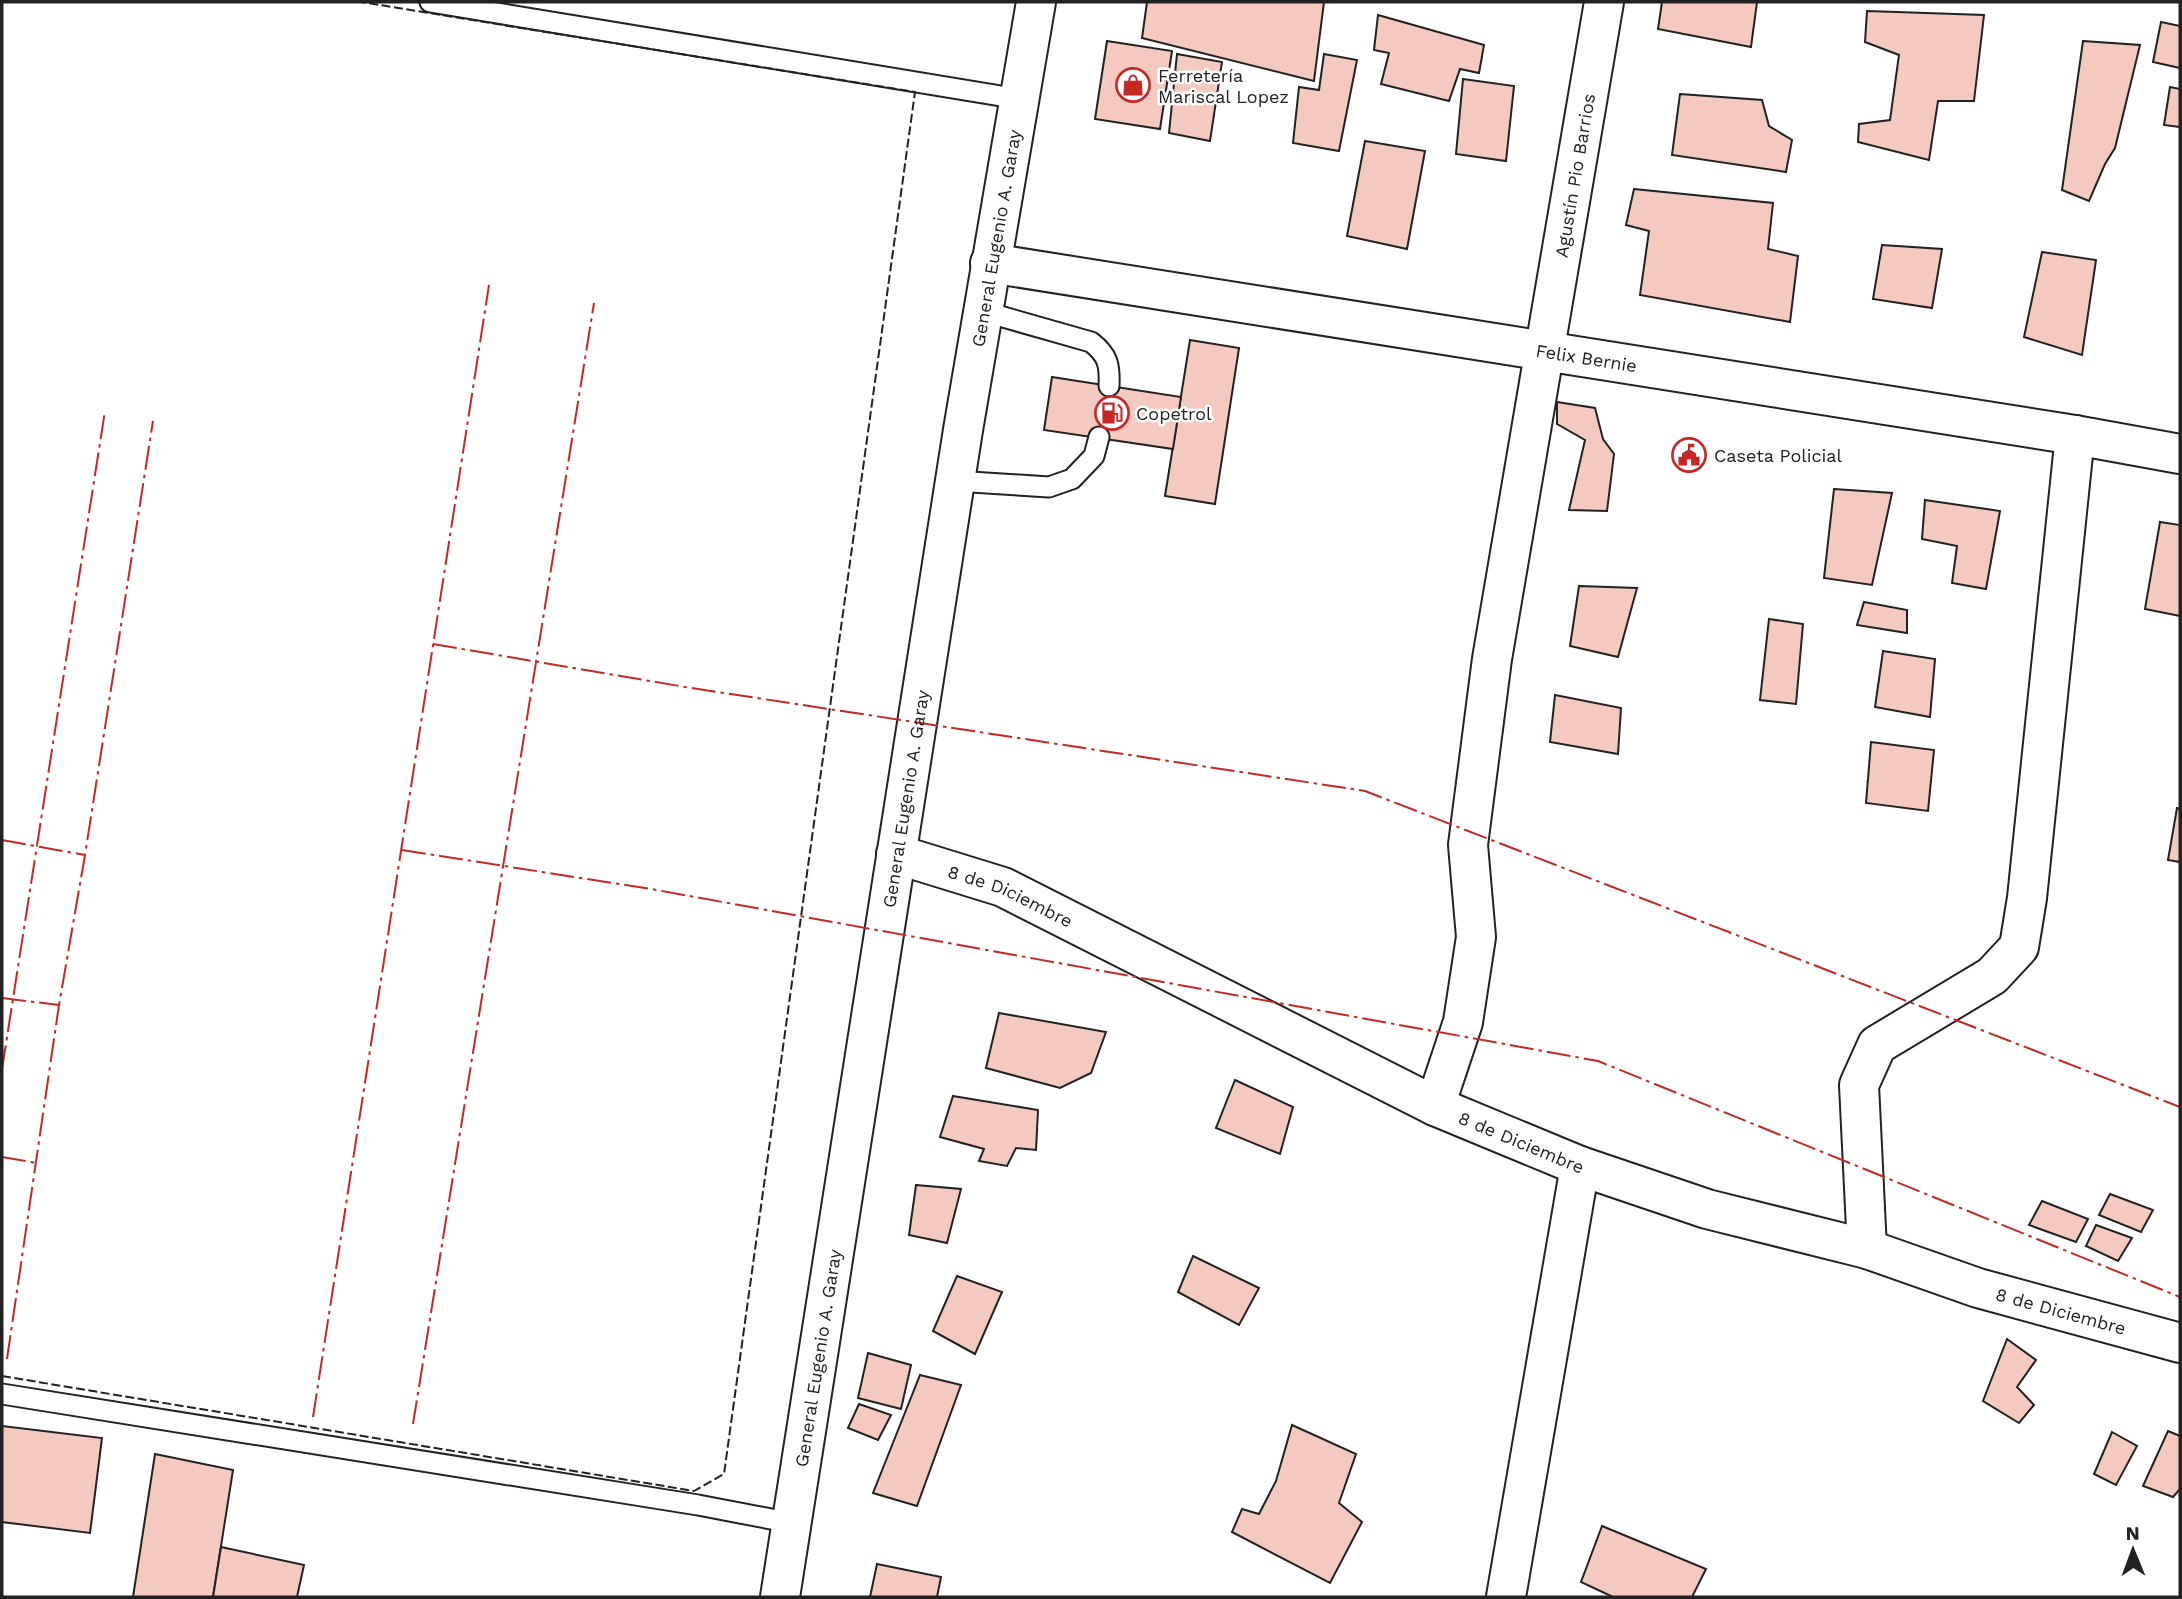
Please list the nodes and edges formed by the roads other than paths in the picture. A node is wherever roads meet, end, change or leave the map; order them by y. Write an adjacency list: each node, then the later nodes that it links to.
1 (430, 2): 4 (lane)
2 (1036, 2): 4 (street, General Eugenio A. Garay)
3 (1604, 2): 7 (street, Agustín Pio Barrios)
4 (1019, 99): 5 (street, General Eugenio A. Garay)
5 (990, 263): 6 (street, General Eugenio A. Garay); 7 (street, Felix Bernie)
6 (982, 311): 8 (lane); 12 (street, General Eugenio A. Garay)
7 (1545, 350): 9 (street, Felix Bernie); 14 (street, Agustín Pio Barrios)
8 (1109, 386)
9 (2075, 435): 11 (street, Felix Bernie); 16 (street)
10 (1099, 437): 12 (lane)
11 (2180, 454)
12 (955, 481): 13 (street, General Eugenio A. Garay)
13 (895, 854): 14 (street, 8 de Diciembre); 19 (street, General Eugenio A. Garay)
14 (1435, 1106): 15 (street, 8 de Diciembre)
15 (1580, 1166): 16 (street, 8 de Diciembre); 21 (street)
16 (1867, 1249): 17 (street, 8 de Diciembre)
17 (2180, 1343)
18 (2, 1394): 19 (lane)
19 (792, 1523): 20 (street, General Eugenio A. Garay)
20 (780, 1597)
21 (1506, 1597)

